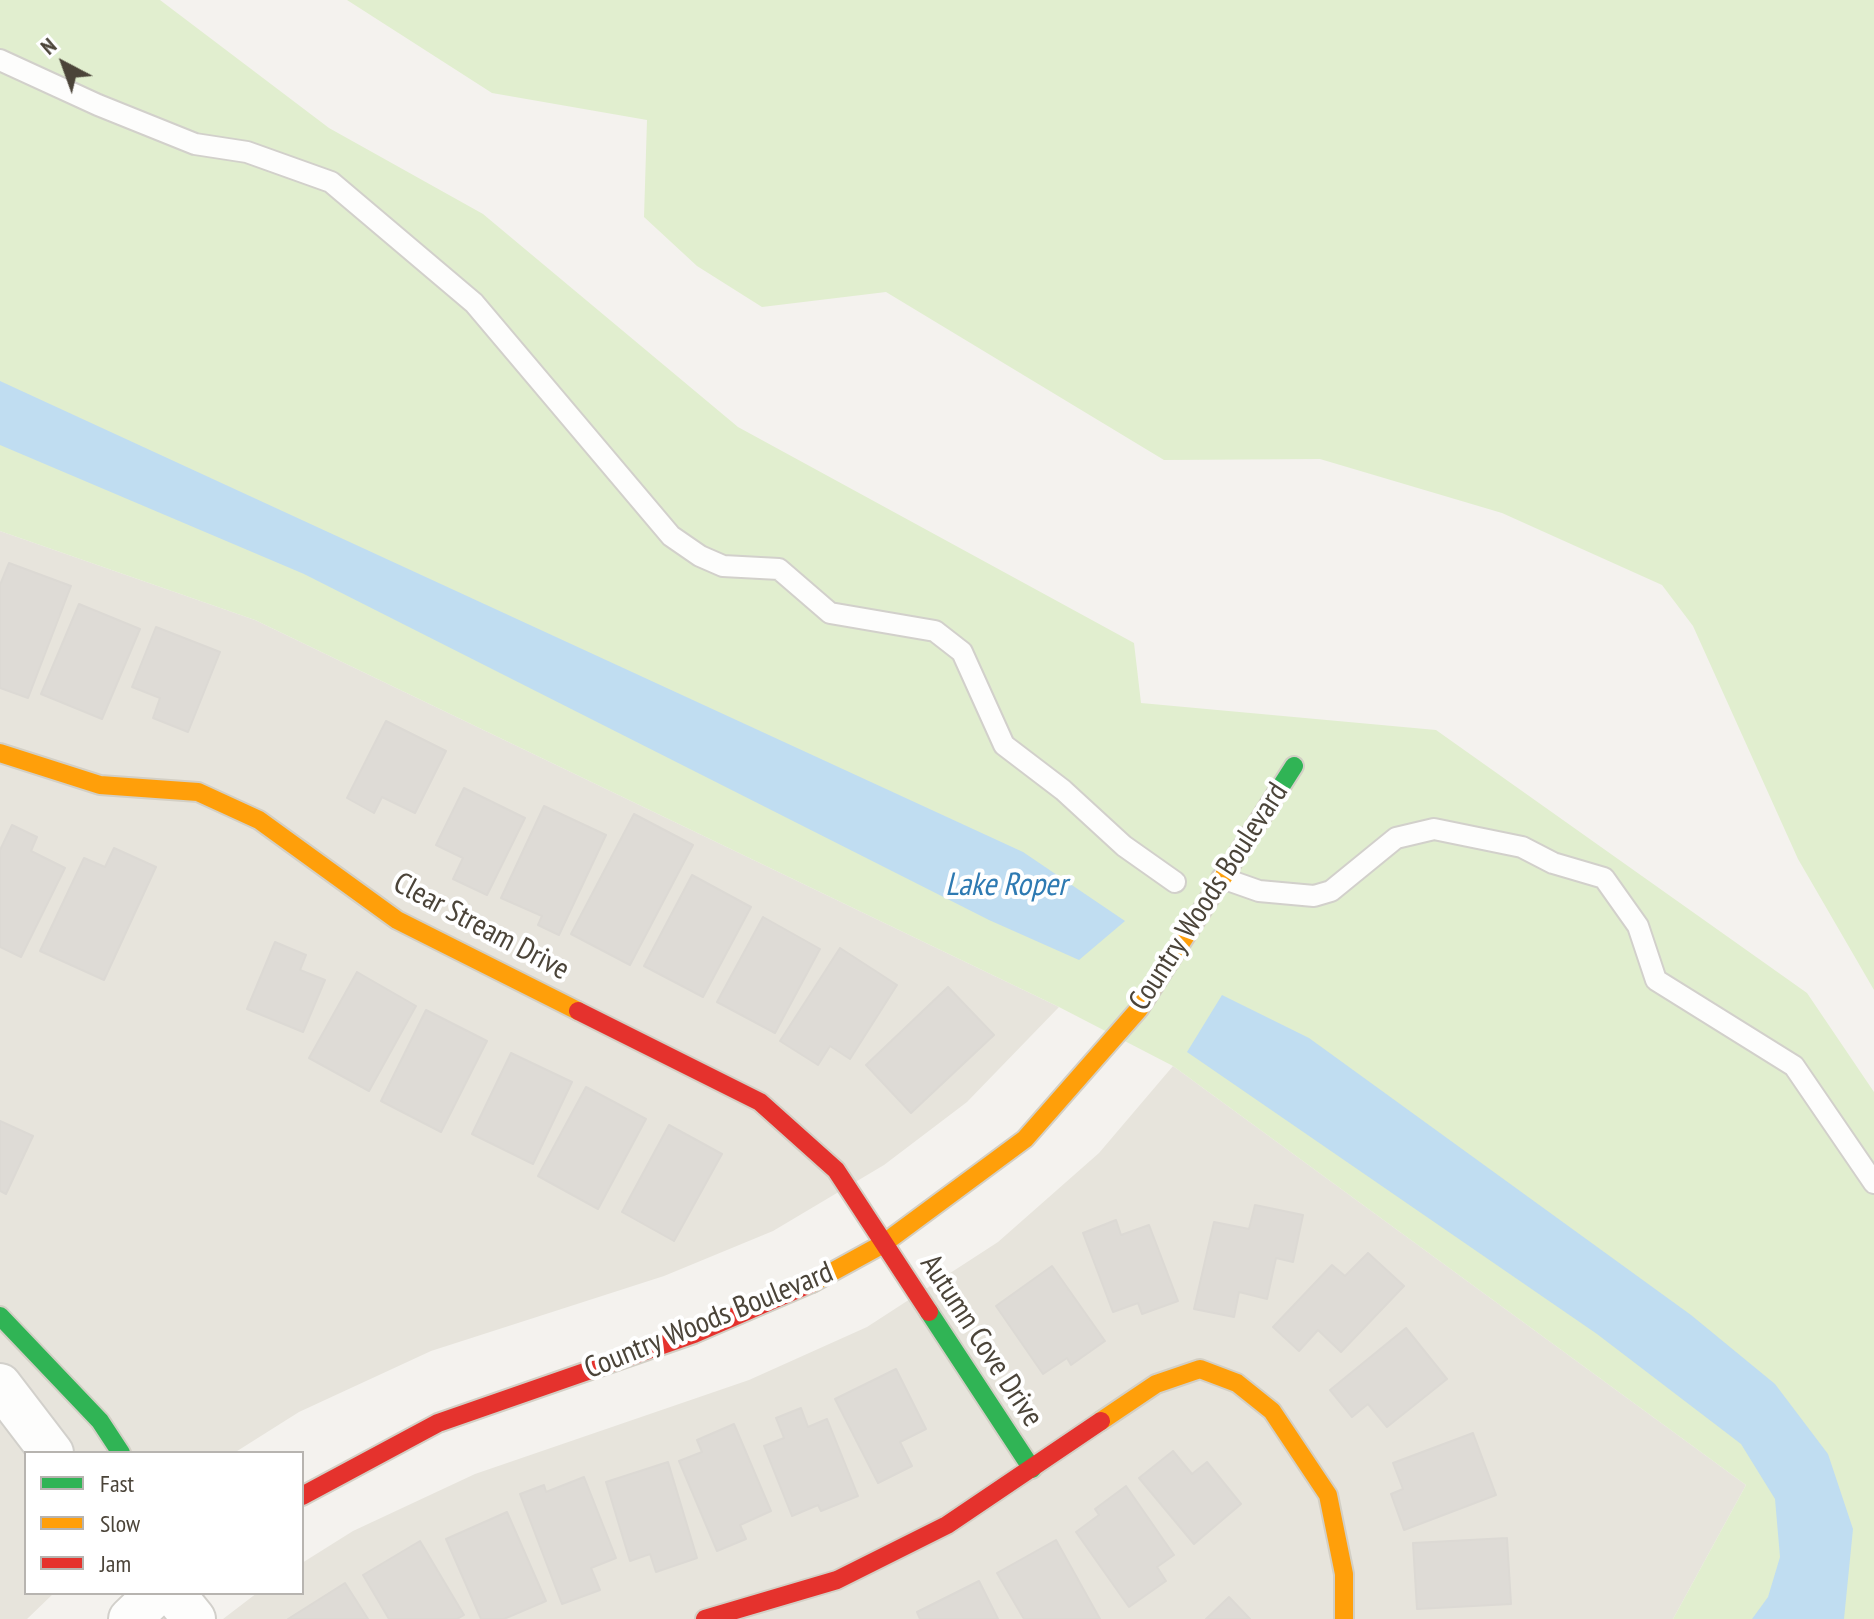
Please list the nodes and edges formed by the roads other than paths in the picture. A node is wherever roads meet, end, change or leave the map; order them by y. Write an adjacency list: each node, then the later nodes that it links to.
1 (0, 60): 5 (lane)
2 (0, 753): 7 (street, Clear Stream Drive)
3 (1294, 766): 4 (street, Country Woods Boulevard)
4 (1222, 878): 6 (lane); 7 (street, Country Woods Boulevard)
5 (1175, 882)
6 (1874, 1183)
7 (883, 1244): 12 (street, Autumn Cove Drive); 13 (street, Country Woods Boulevard)
8 (0, 1316): 11 (street)
9 (0, 1385): 10 (street)
10 (50, 1451)
11 (120, 1451)
12 (1032, 1469): 18 (street, Autumn Cove Drive); 19 (street, Autumn Cove Drive)
13 (304, 1495)
14 (155, 1595): 16 (street)
15 (175, 1595): 17 (street)
16 (130, 1619)
17 (194, 1619)
18 (705, 1619)
19 (1344, 1619)

